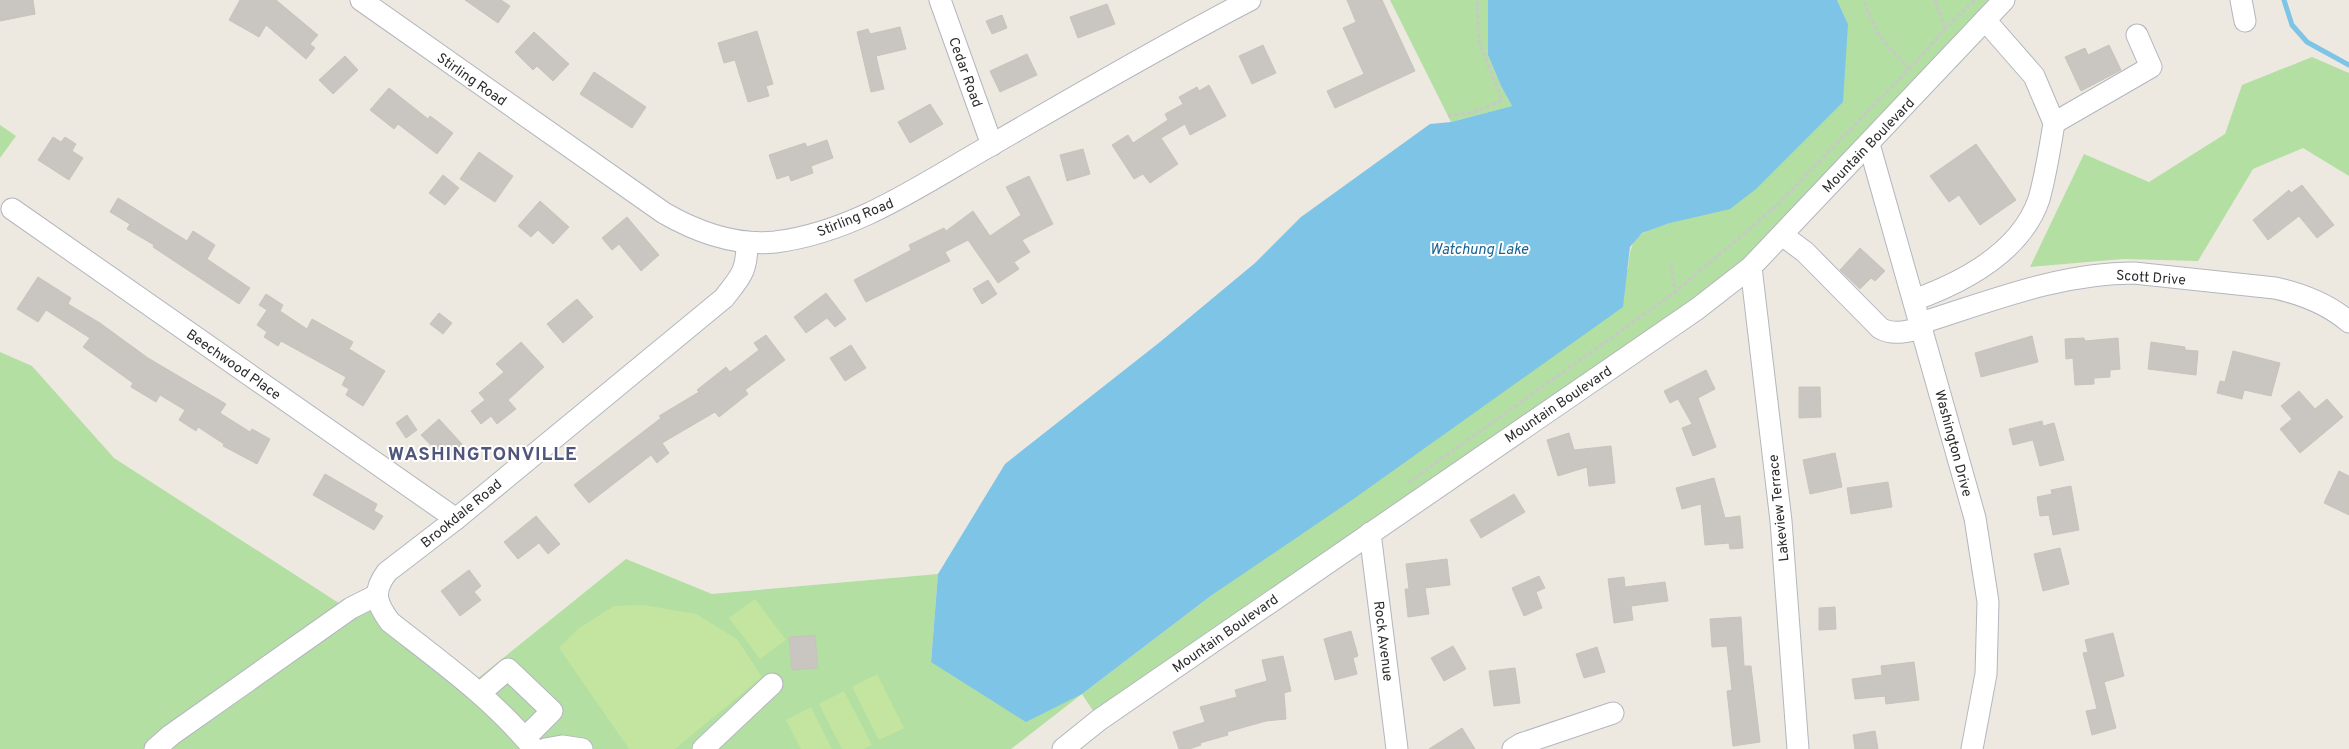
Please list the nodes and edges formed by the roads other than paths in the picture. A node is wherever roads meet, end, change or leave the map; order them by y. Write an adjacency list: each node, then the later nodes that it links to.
1 (361, 0): 15 (street, Stirling Road)
2 (940, 0): 12 (street, Cedar Road)
3 (1250, 0): 6 (street, Stirling Road)
4 (2004, 0): 7 (street, Mountain Boulevard)
5 (2241, 0): 8 (street)
6 (1225, 6): 12 (street, Stirling Road)
7 (1985, 20): 10 (street); 11 (street, Mountain Boulevard)
8 (2246, 21)
9 (2136, 35): 10 (street)
10 (2054, 123): 17 (street)
11 (1869, 144): 14 (street, Mountain Boulevard); 17 (street, Washington Drive)
12 (992, 145): 15 (street, Stirling Road)
13 (12, 209): 20 (street, Beechwood Place)
14 (1782, 235): 16 (street, Mountain Boulevard); 19 (street, Scott Drive)
15 (747, 242): 20 (street, Brookdale Road)
16 (1751, 268): 21 (street, Mountain Boulevard); 34 (street, Lakeview Terrace)
17 (1914, 300): 19 (street, Washington Drive)
18 (2349, 322): 19 (street, Scott Drive)
19 (1922, 325): 35 (street, Washington Drive)
20 (456, 519): 22 (street, Brookdale Road)
21 (1370, 533): 31 (street, Mountain Boulevard); 32 (street, Rock Avenue)
22 (377, 596): 24 (street); 27 (street)
23 (772, 684): 30 (street)
24 (480, 693): 26 (street); 26 (street)
25 (1613, 713): 33 (street)
26 (529, 744)
27 (155, 749)
28 (545, 749): 29 (street)
29 (582, 749)
30 (703, 749)
31 (1063, 749)
32 (1397, 749)
33 (1514, 749)
34 (1798, 749)
35 (1972, 749)

